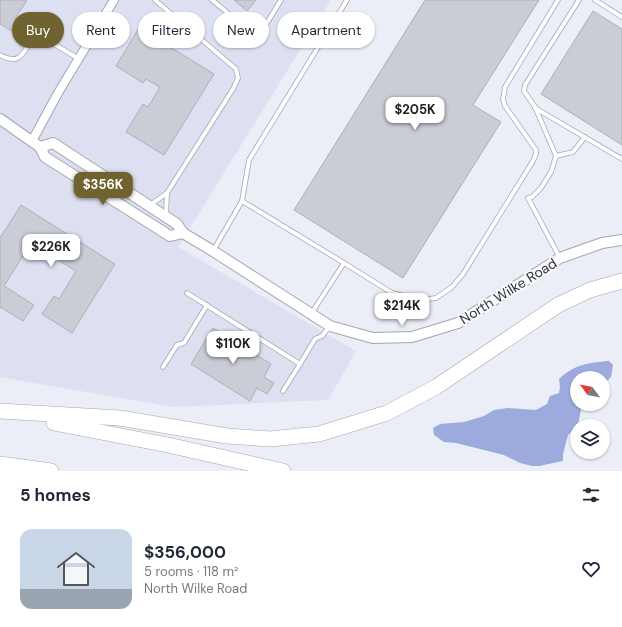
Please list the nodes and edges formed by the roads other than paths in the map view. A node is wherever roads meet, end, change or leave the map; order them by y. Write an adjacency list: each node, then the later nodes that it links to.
1 (114, 0): 11 (street)
2 (155, 0): 20 (lane)
3 (212, 0): 4 (lane)
4 (281, 0)
5 (347, 0): 21 (lane)
6 (558, 0): 28 (lane)
7 (579, 0): 12 (lane)
8 (594, 0): 9 (lane)
9 (622, 17)
10 (0, 55): 11 (lane)
11 (79, 59): 15 (street)
12 (535, 107): 14 (lane); 16 (lane)
13 (0, 119): 15 (street, North Wilke Road)
14 (585, 137): 16 (lane); 17 (lane)
15 (36, 144): 18 (street, North Wilke Road); 19 (street, North Wilke Road)
16 (556, 156): 27 (lane)
17 (622, 159)
18 (101, 176): 19 (lane); 22 (street, North Wilke Road)
19 (94, 187): 24 (street, North Wilke Road)
20 (167, 192): 22 (lane); 23 (lane)
21 (242, 201): 26 (lane); 28 (lane)
22 (149, 206): 23 (street, North Wilke Road)
23 (166, 217): 24 (street, North Wilke Road)
24 (183, 234): 26 (street, North Wilke Road)
25 (622, 240): 27 (street, North Wilke Road)
26 (213, 251): 32 (street, North Wilke Road)
27 (560, 258): 33 (street, North Wilke Road)
28 (344, 263): 32 (lane)
29 (622, 281): 37 (highway)
30 (187, 293): 31 (lane)
31 (207, 305): 34 (lane); 35 (lane)
32 (311, 314): 33 (street, North Wilke Road)
33 (330, 326): 34 (lane)
34 (300, 364): 36 (lane)
35 (163, 367)
36 (283, 391)
37 (0, 412): 40 (highway)
38 (0, 464): 39 (highway)
39 (51, 471)
40 (284, 471)

